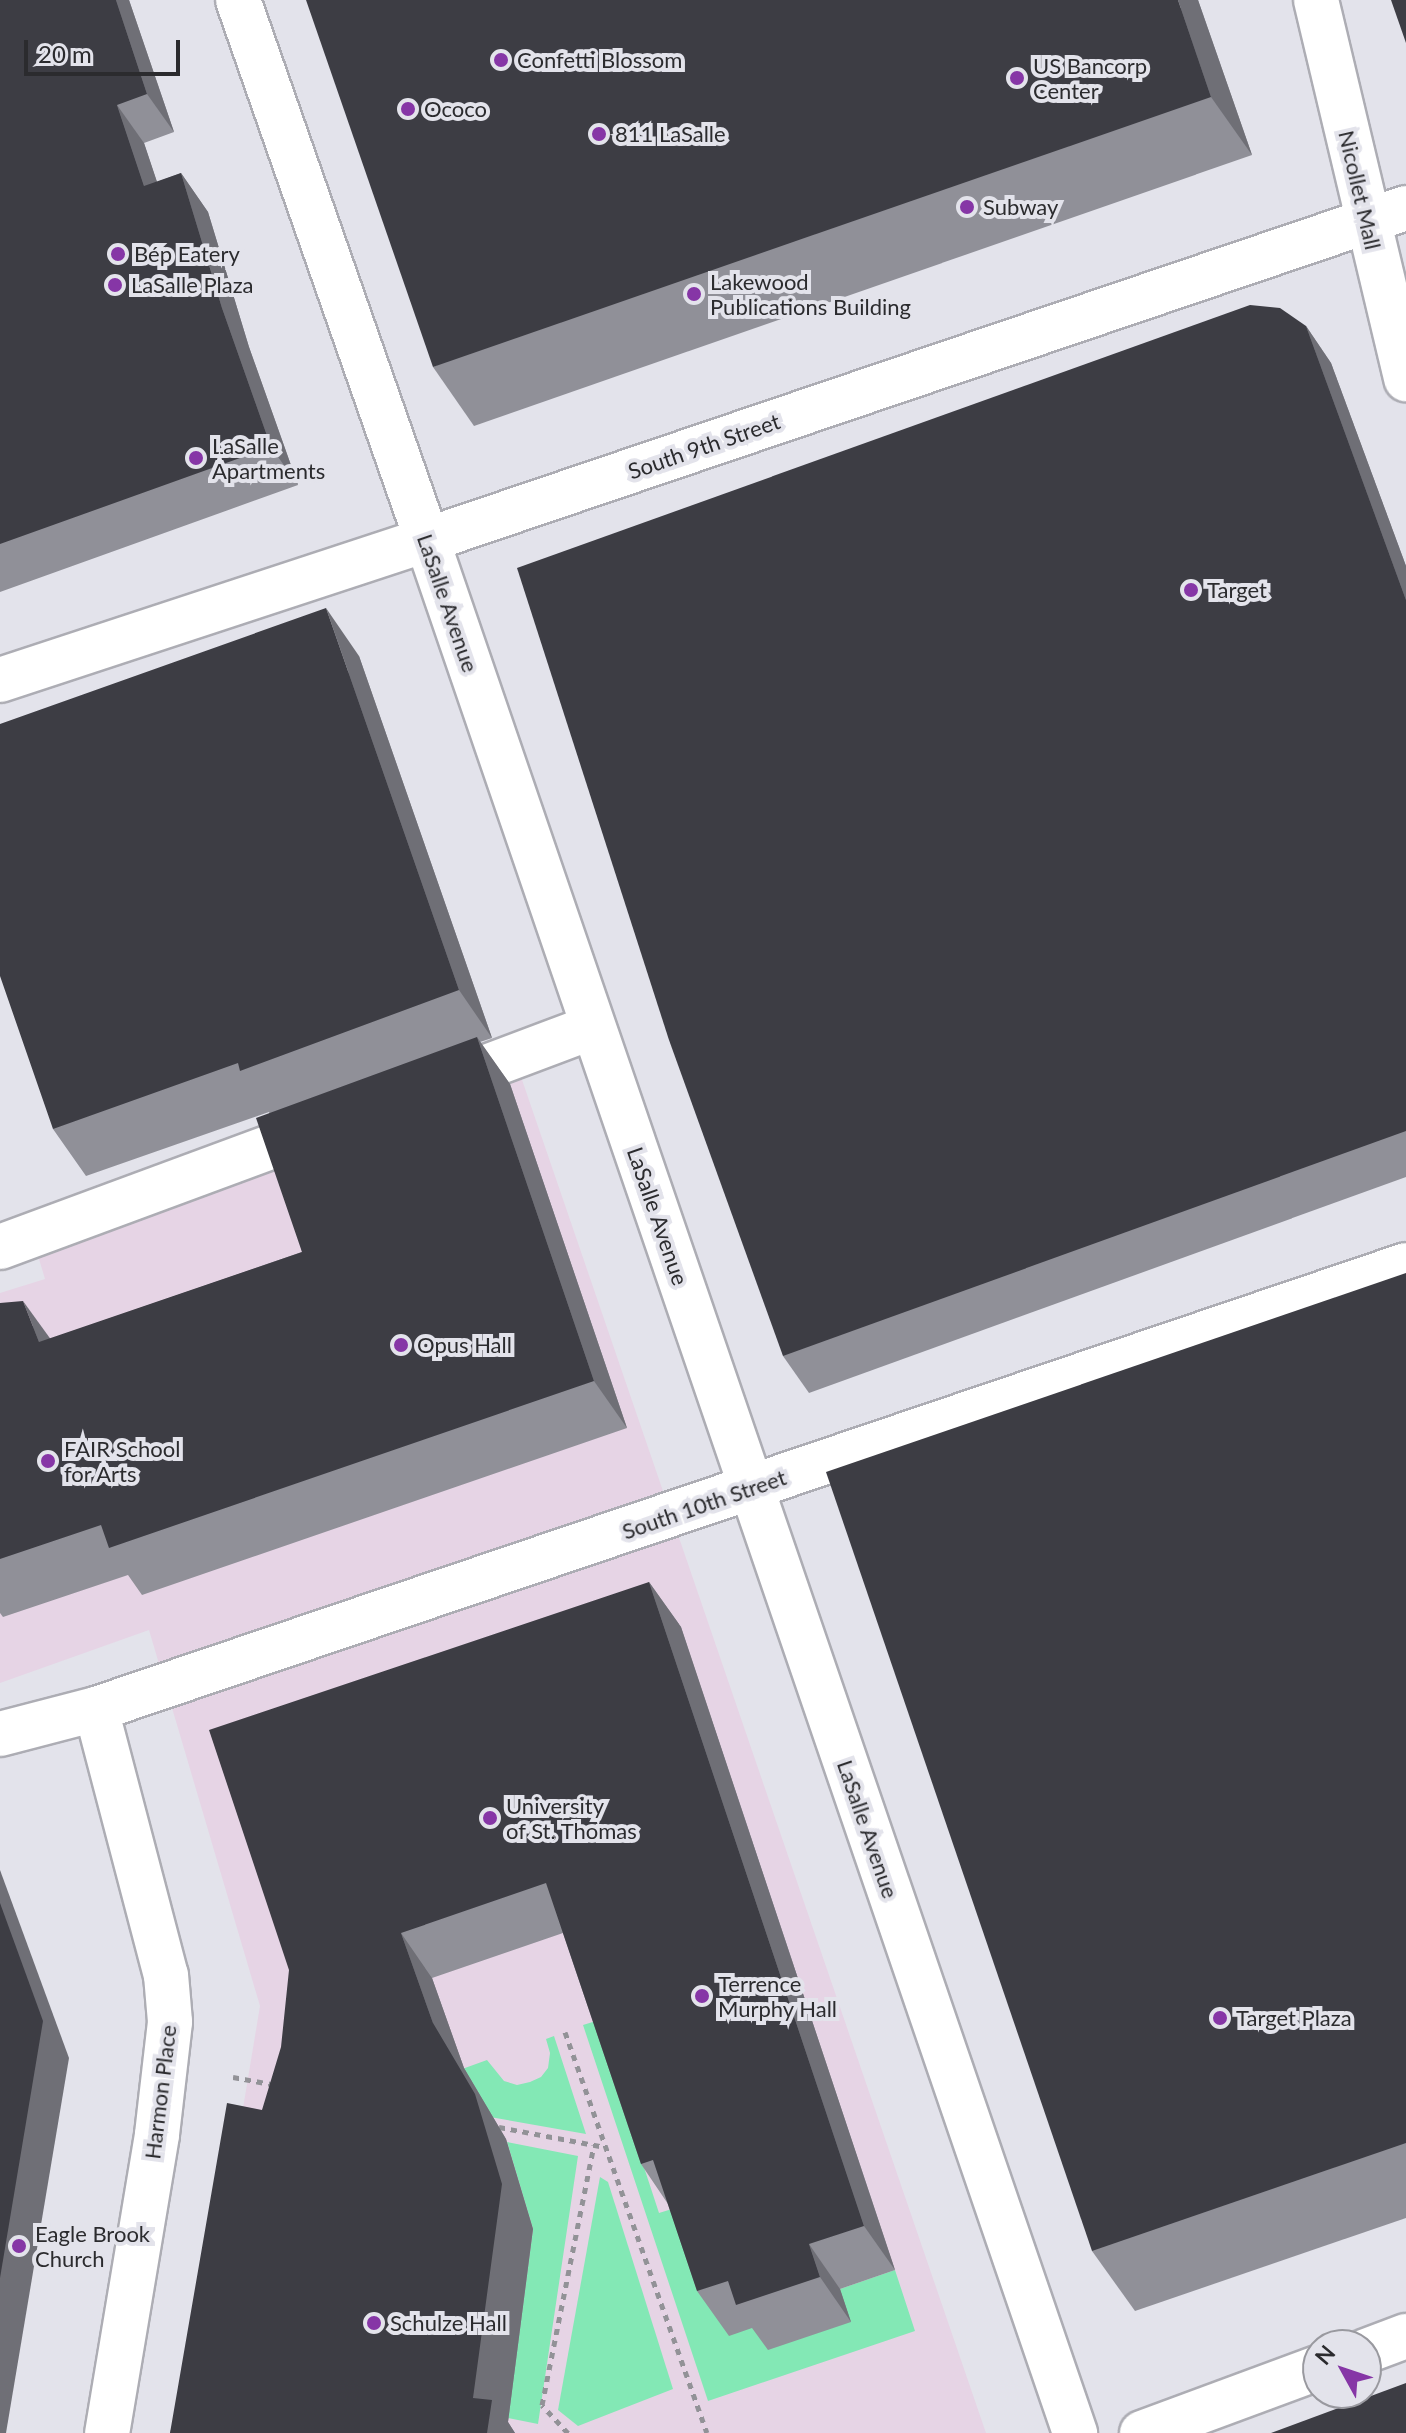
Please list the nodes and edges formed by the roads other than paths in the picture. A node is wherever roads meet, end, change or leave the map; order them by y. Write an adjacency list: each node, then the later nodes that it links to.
1 (238, 0): 5 (street, LaSalle Avenue)
2 (1316, 0): 3 (street, Nicollet Mall)
3 (1386, 215): 4 (street, Nicollet Mall); 5 (street, South 9th Street)
4 (1406, 379)
5 (427, 540): 6 (street, South 9th Street); 7 (street, LaSalle Avenue)
6 (0, 680)
7 (593, 1027): 8 (street); 12 (street, LaSalle Avenue)
8 (400, 1099)
9 (357, 1115): 10 (street)
10 (0, 1247)
11 (1406, 1265): 12 (street, South 10th Street)
12 (751, 1488): 13 (street, South 10th Street); 19 (street, LaSalle Avenue)
13 (96, 1709): 14 (street, South 10th Street); 18 (street, Harmon Place)
14 (0, 1734)
15 (1406, 2336): 16 (street)
16 (1382, 2345)
17 (1302, 2374): 20 (street)
18 (107, 2433)
19 (1075, 2433)
20 (1142, 2433)

